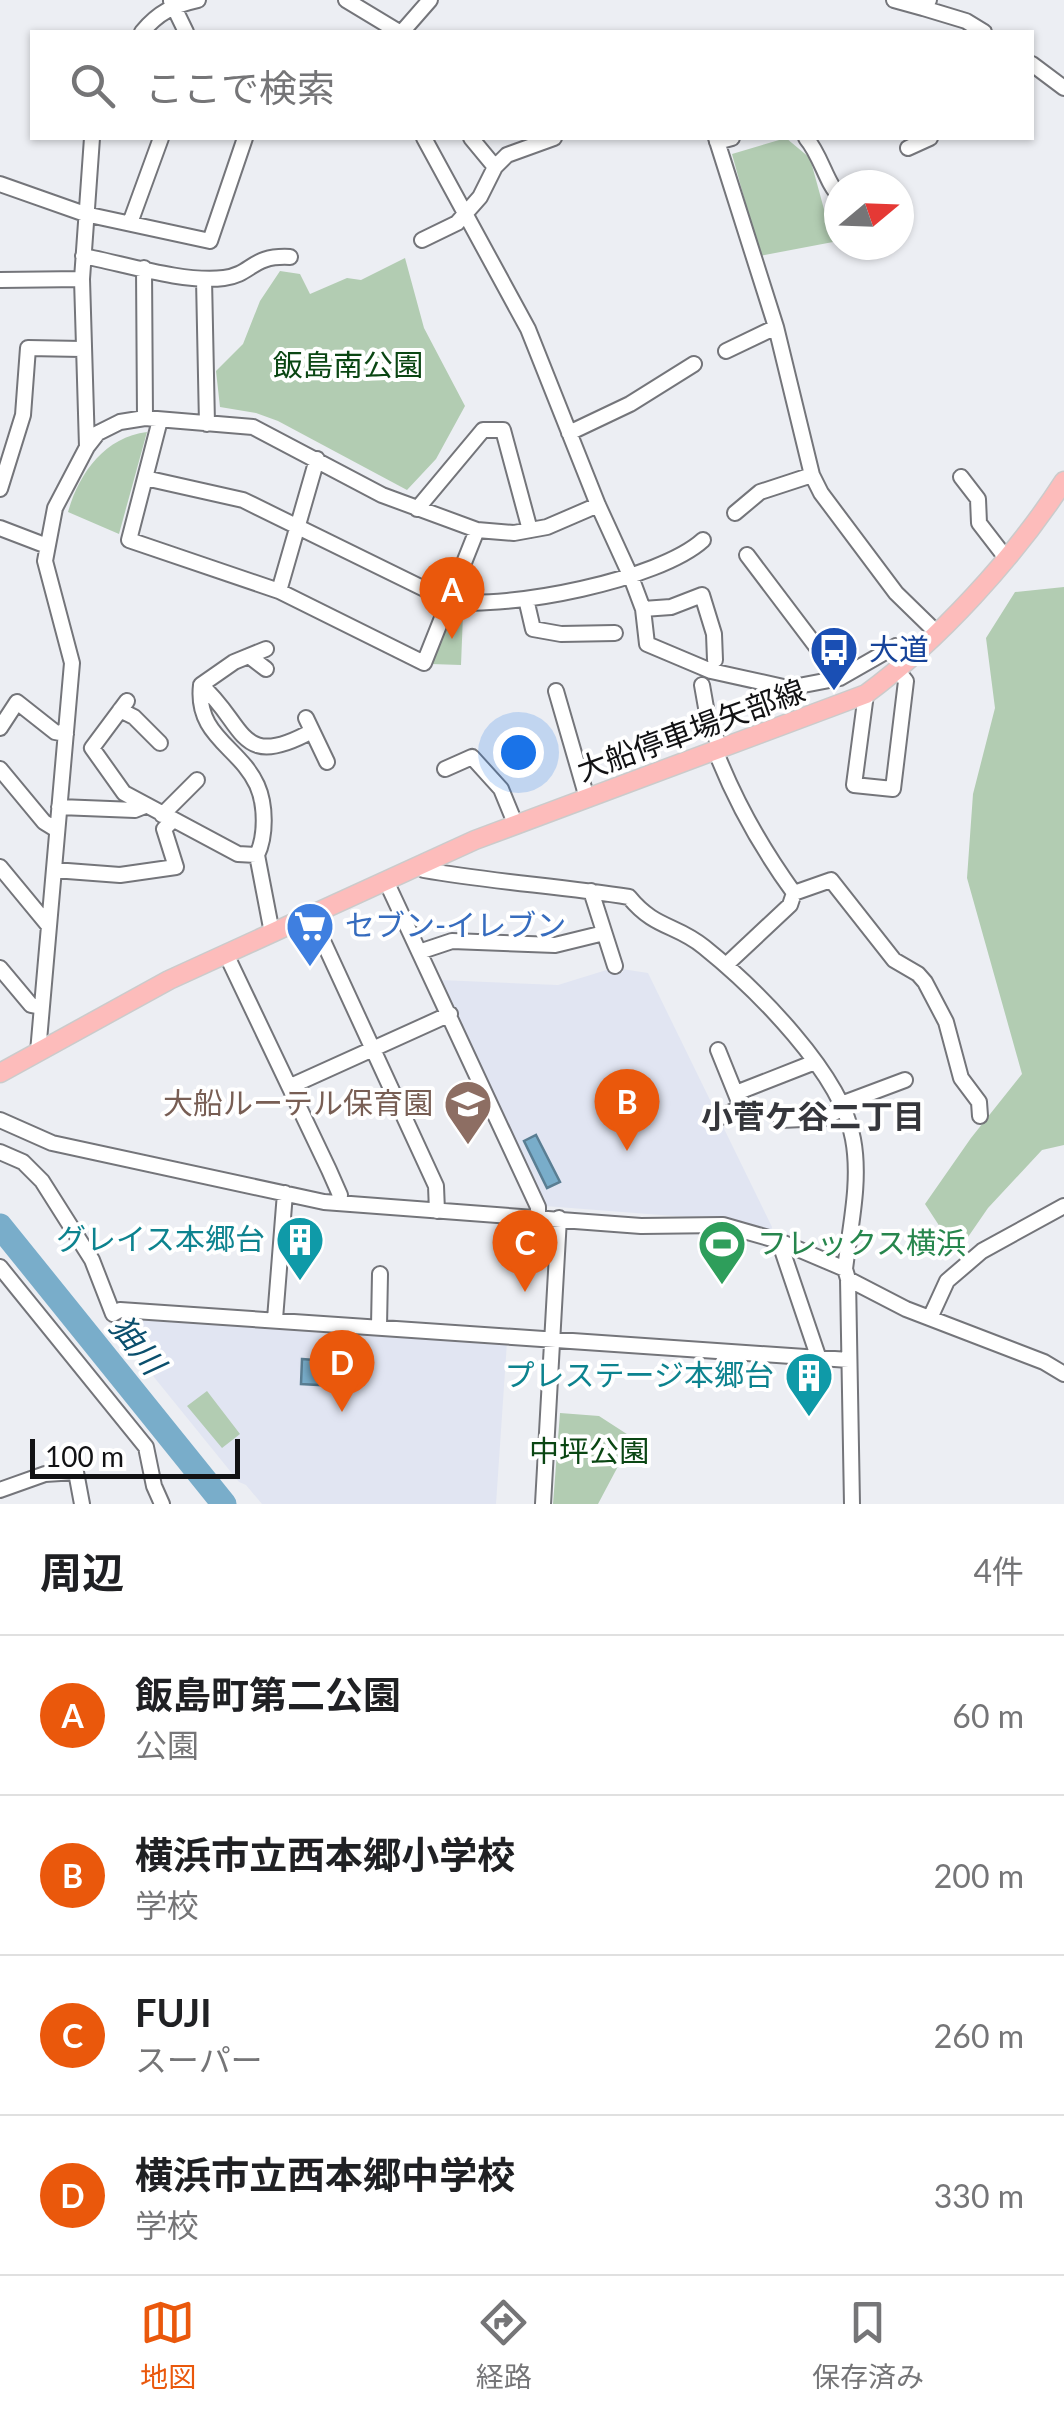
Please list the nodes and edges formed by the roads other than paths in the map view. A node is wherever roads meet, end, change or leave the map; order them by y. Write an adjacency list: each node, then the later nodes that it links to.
1 (198, 0): 5 (street)
2 (346, 0): 9 (street)
3 (430, 0): 10 (street)
4 (894, 0): 6 (street)
5 (171, 3): 7 (street); 8 (street)
6 (926, 4): 11 (street)
7 (144, 30)
8 (185, 30)
9 (397, 30)
10 (402, 30)
11 (980, 30)
12 (1034, 66): 13 (street)
13 (1064, 88)
14 (92, 140): 28 (street)
15 (160, 140): 29 (street)
16 (243, 140): 29 (street)
17 (425, 140): 27 (street)
18 (473, 140): 24 (street)
19 (721, 140): 37 (street)
20 (808, 140): 25 (street)
21 (926, 140): 23 (street)
22 (526, 142): 24 (street)
23 (908, 148)
24 (496, 167): 27 (street)
25 (825, 170)
26 (0, 184): 28 (street)
27 (467, 213): 30 (street); 43 (street)
28 (86, 214): 29 (street); 31 (street)
29 (130, 223)
30 (422, 240)
31 (83, 256): 33 (street); 34 (street)
32 (290, 257): 35 (street)
33 (144, 268): 35 (street); 41 (street)
34 (82, 279): 36 (street); 38 (street)
35 (204, 279): 42 (street)
36 (0, 280)
37 (776, 327): 39 (street); 46 (street)
38 (82, 349): 44 (street); 50 (street)
39 (726, 351)
40 (694, 364): 43 (street)
41 (152, 419): 42 (street); 44 (street); 48 (street)
42 (208, 424): 45 (street)
43 (569, 432): 51 (street)
44 (87, 447): 59 (street)
45 (317, 459): 52 (street); 54 (street)
46 (812, 475): 53 (street); 68 (street)
47 (961, 477): 61 (street)
48 (145, 478): 54 (street); 63 (street)
49 (1064, 483): 61 (main road, 大船停車場矢部線)
50 (0, 489)
51 (598, 504): 57 (street); 62 (street)
52 (417, 509): 56 (street); 57 (street)
53 (735, 513)
54 (298, 526): 63 (street); 65 (street)
55 (0, 528): 59 (street)
56 (477, 530): 57 (street); 65 (street)
57 (530, 530)
58 (703, 540): 62 (street)
59 (47, 546): 79 (street)
60 (747, 554): 74 (street)
61 (1006, 558): 68 (main road, 大船停車場矢部線)
62 (631, 576): 64 (street); 66 (street)
63 (279, 591): 65 (street)
64 (526, 599): 65 (street); 67 (street)
65 (449, 602)
66 (643, 609): 73 (street); 73 (street)
67 (614, 633)
68 (938, 633): 71 (main road, 大船停車場矢部線)
69 (266, 649): 70 (street)
70 (249, 656): 72 (street); 75 (street)
71 (903, 665): 74 (street); 77 (main road, 大船停車場矢部線); 77 (street)
72 (266, 669)
73 (705, 671): 74 (street); 81 (street)
74 (840, 678)
75 (201, 686): 82 (street); 92 (street)
76 (556, 691): 86 (street)
77 (866, 694): 81 (main road, 大船停車場矢部線)
78 (0, 728): 79 (street)
79 (66, 734): 88 (street)
80 (160, 743): 87 (street)
81 (719, 751): 86 (main road, 大船停車場矢部線); 98 (street)
82 (327, 762)
83 (0, 769): 91 (street)
84 (445, 769): 90 (street)
85 (197, 780): 89 (street)
86 (587, 798): 90 (main road, 大船停車場矢部線)
87 (146, 806): 88 (street); 89 (street)
88 (59, 807): 91 (street)
89 (167, 818): 92 (street); 95 (street)
90 (515, 823): 93 (main road, 大船停車場矢部線)
91 (57, 830): 95 (street)
92 (257, 855): 101 (street)
93 (419, 866): 96 (main road, 大船停車場矢部線); 97 (street)
94 (0, 867): 100 (street)
95 (54, 870): 100 (street)
96 (386, 881): 99 (main road, 大船停車場矢部線); 103 (street)
97 (590, 891): 102 (street); 105 (street)
98 (794, 893): 105 (street); 119 (street)
99 (311, 915): 101 (main road, 大船停車場矢部線); 110 (street)
100 (48, 926): 108 (street)
101 (272, 933): 104 (main road, 大船停車場矢部線)
102 (604, 933): 103 (street); 106 (street)
103 (420, 952): 109 (street)
104 (226, 954): 112 (main road, 大船停車場矢部線); 116 (street)
105 (726, 965): 113 (street)
106 (615, 966)
107 (0, 968): 108 (street)
108 (41, 1006): 112 (street)
109 (450, 1014): 110 (street); 128 (street)
110 (372, 1049): 116 (street); 127 (street)
111 (718, 1050): 117 (street)
112 (38, 1052): 114 (main road, 大船停車場矢部線)
113 (815, 1062): 117 (street); 118 (street)
114 (0, 1072)
115 (905, 1080): 118 (street)
116 (291, 1086): 125 (street)
117 (736, 1092): 120 (street)
118 (842, 1106): 122 (street); 133 (street)
119 (980, 1116)
120 (719, 1118)
121 (0, 1120): 124 (street)
122 (781, 1120)
123 (0, 1152): 135 (street)
124 (285, 1193): 125 (street); 135 (street)
125 (338, 1203): 127 (street)
126 (1064, 1206): 134 (street)
127 (436, 1211): 128 (street)
128 (538, 1217): 129 (street)
129 (559, 1218): 130 (street); 137 (street)
130 (778, 1241): 133 (street); 138 (street)
131 (0, 1267): 143 (street)
132 (380, 1274): 136 (street)
133 (847, 1274): 134 (street); 139 (street)
134 (930, 1318): 140 (street)
135 (274, 1320): 136 (street)
136 (378, 1326): 137 (street)
137 (554, 1338): 138 (street); 144 (street)
138 (818, 1356): 139 (street)
139 (849, 1360): 145 (street)
140 (1064, 1374)
141 (0, 1490): 142 (street)
142 (82, 1504)
143 (162, 1504)
144 (543, 1504)
145 (852, 1504)

